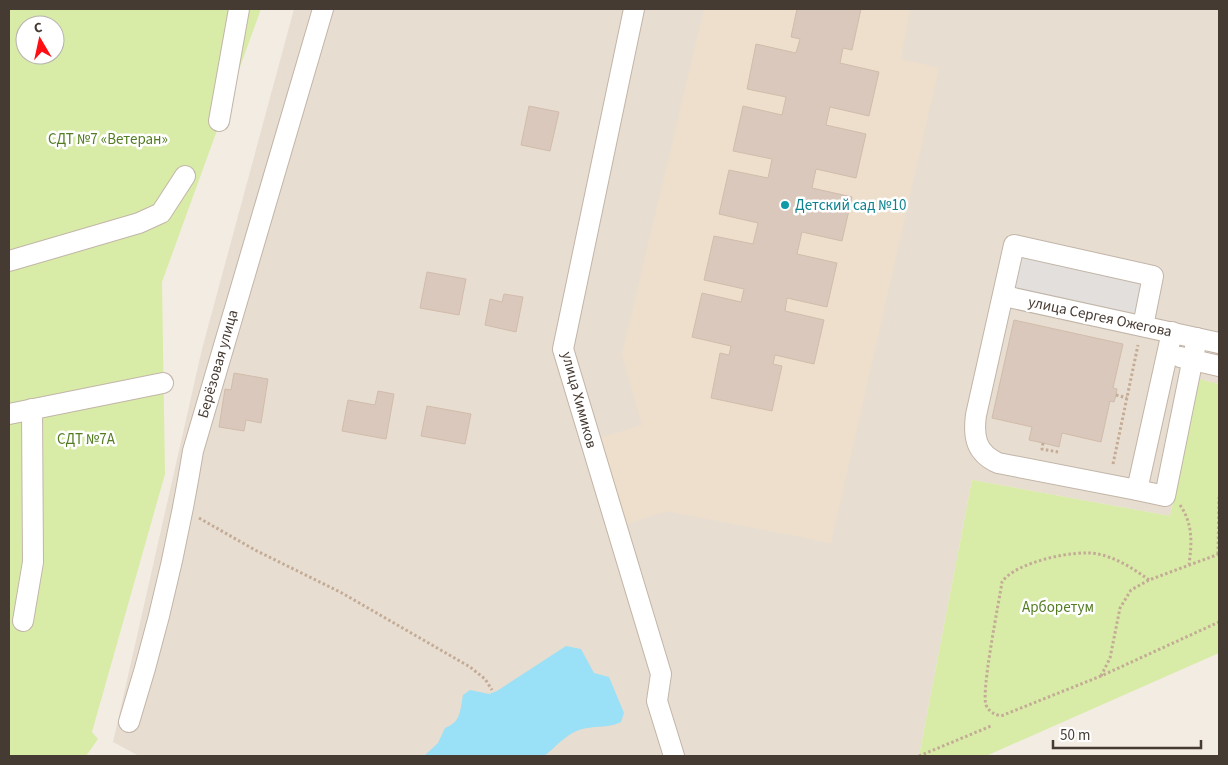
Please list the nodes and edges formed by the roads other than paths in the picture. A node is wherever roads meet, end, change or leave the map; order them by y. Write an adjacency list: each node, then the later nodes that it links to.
1 (239, 9): 4 (street)
2 (323, 9): 20 (street, Берёзовая улица)
3 (634, 9): 21 (street, улица Химиков)
4 (219, 120)
5 (185, 176): 6 (street)
6 (9, 261)
7 (1004, 296): 8 (street, улица Сергея Ожегова); 8 (street); 18 (street)
8 (1143, 326): 9 (street, улица Сергея Ожегова)
9 (1172, 332): 10 (street, улица Сергея Ожегова); 12 (street)
10 (1197, 338): 11 (street, улица Сергея Ожегова); 13 (street)
11 (1219, 342)
12 (1167, 354): 13 (street); 18 (street)
13 (1192, 360): 14 (street); 18 (street)
14 (1219, 366)
15 (163, 383): 16 (street)
16 (32, 409): 17 (street); 19 (street)
17 (9, 414)
18 (1137, 490)
19 (23, 621)
20 (129, 722)
21 (674, 756)

